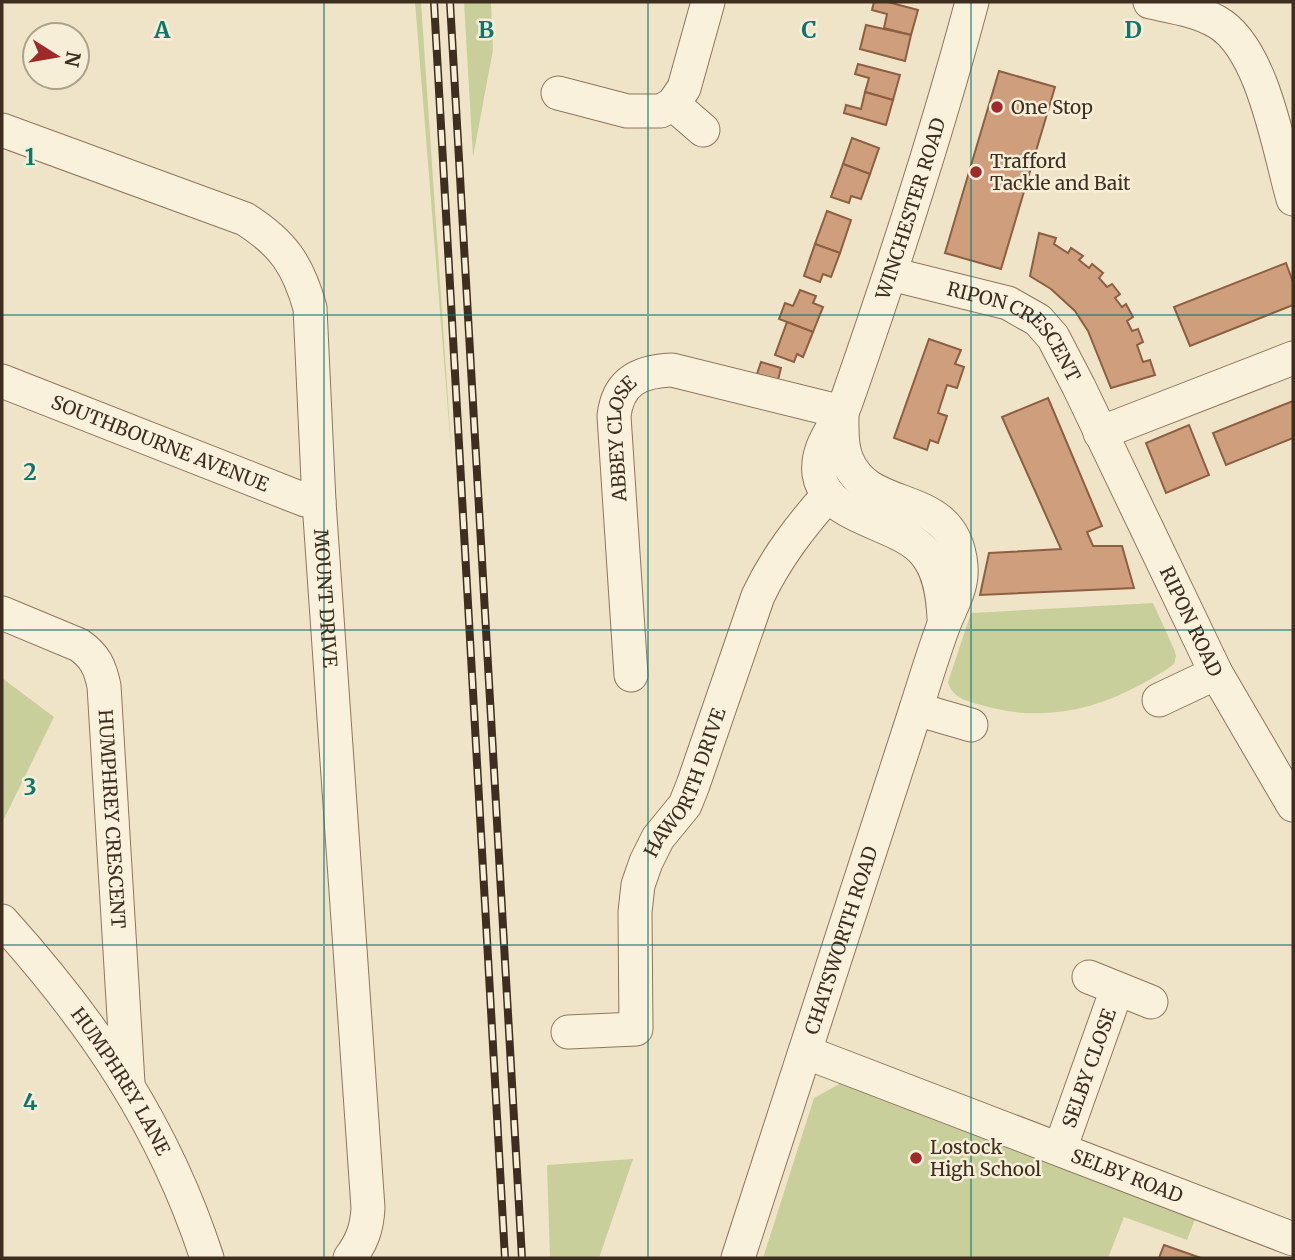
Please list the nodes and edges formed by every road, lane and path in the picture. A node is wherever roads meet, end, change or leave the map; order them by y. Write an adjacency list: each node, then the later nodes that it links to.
1 (708, 2): 5 (street)
2 (972, 2): 9 (street, WINCHESTER ROAD)
3 (1150, 2): 8 (street)
4 (558, 93): 5 (street)
5 (673, 104): 7 (street)
6 (2, 130): 15 (street, MOUNT DRIVE)
7 (703, 130)
8 (1293, 198)
9 (891, 274): 12 (street, WINCHESTER ROAD); 13 (street, RIPON CRESCENT)
10 (1293, 358): 13 (street)
11 (2, 381): 15 (street, SOUTHBOURNE AVENUE)
12 (842, 412): 14 (street); 17 (street, CHATSWORTH ROAD); 19 (street, ABBEY CLOSE)
13 (1100, 433): 18 (street, RIPON ROAD)
14 (828, 495): 17 (street, CHATSWORTH ROAD); 26 (street, HAWORTH DRIVE)
15 (319, 502): 32 (street, MOUNT DRIVE)
16 (2, 613): 28 (street, HUMPHREY CRESCENT)
17 (944, 624): 21 (street, CHATSWORTH ROAD)
18 (1216, 673): 20 (street); 23 (street, RIPON ROAD)
19 (631, 675)
20 (1159, 700)
21 (916, 709): 22 (street); 27 (street, CHATSWORTH ROAD)
22 (971, 725)
23 (1293, 805)
24 (2, 921): 28 (street, HUMPHREY LANE)
25 (1151, 1002): 29 (street, SELBY CLOSE)
26 (568, 1032)
27 (805, 1052): 29 (street, SELBY ROAD); 33 (street, CHATSWORTH ROAD)
28 (128, 1083): 31 (street, HUMPHREY LANE)
29 (1060, 1149): 30 (street, SELBY ROAD)
30 (1293, 1239)
31 (207, 1258)
32 (350, 1258)
33 (738, 1258)

